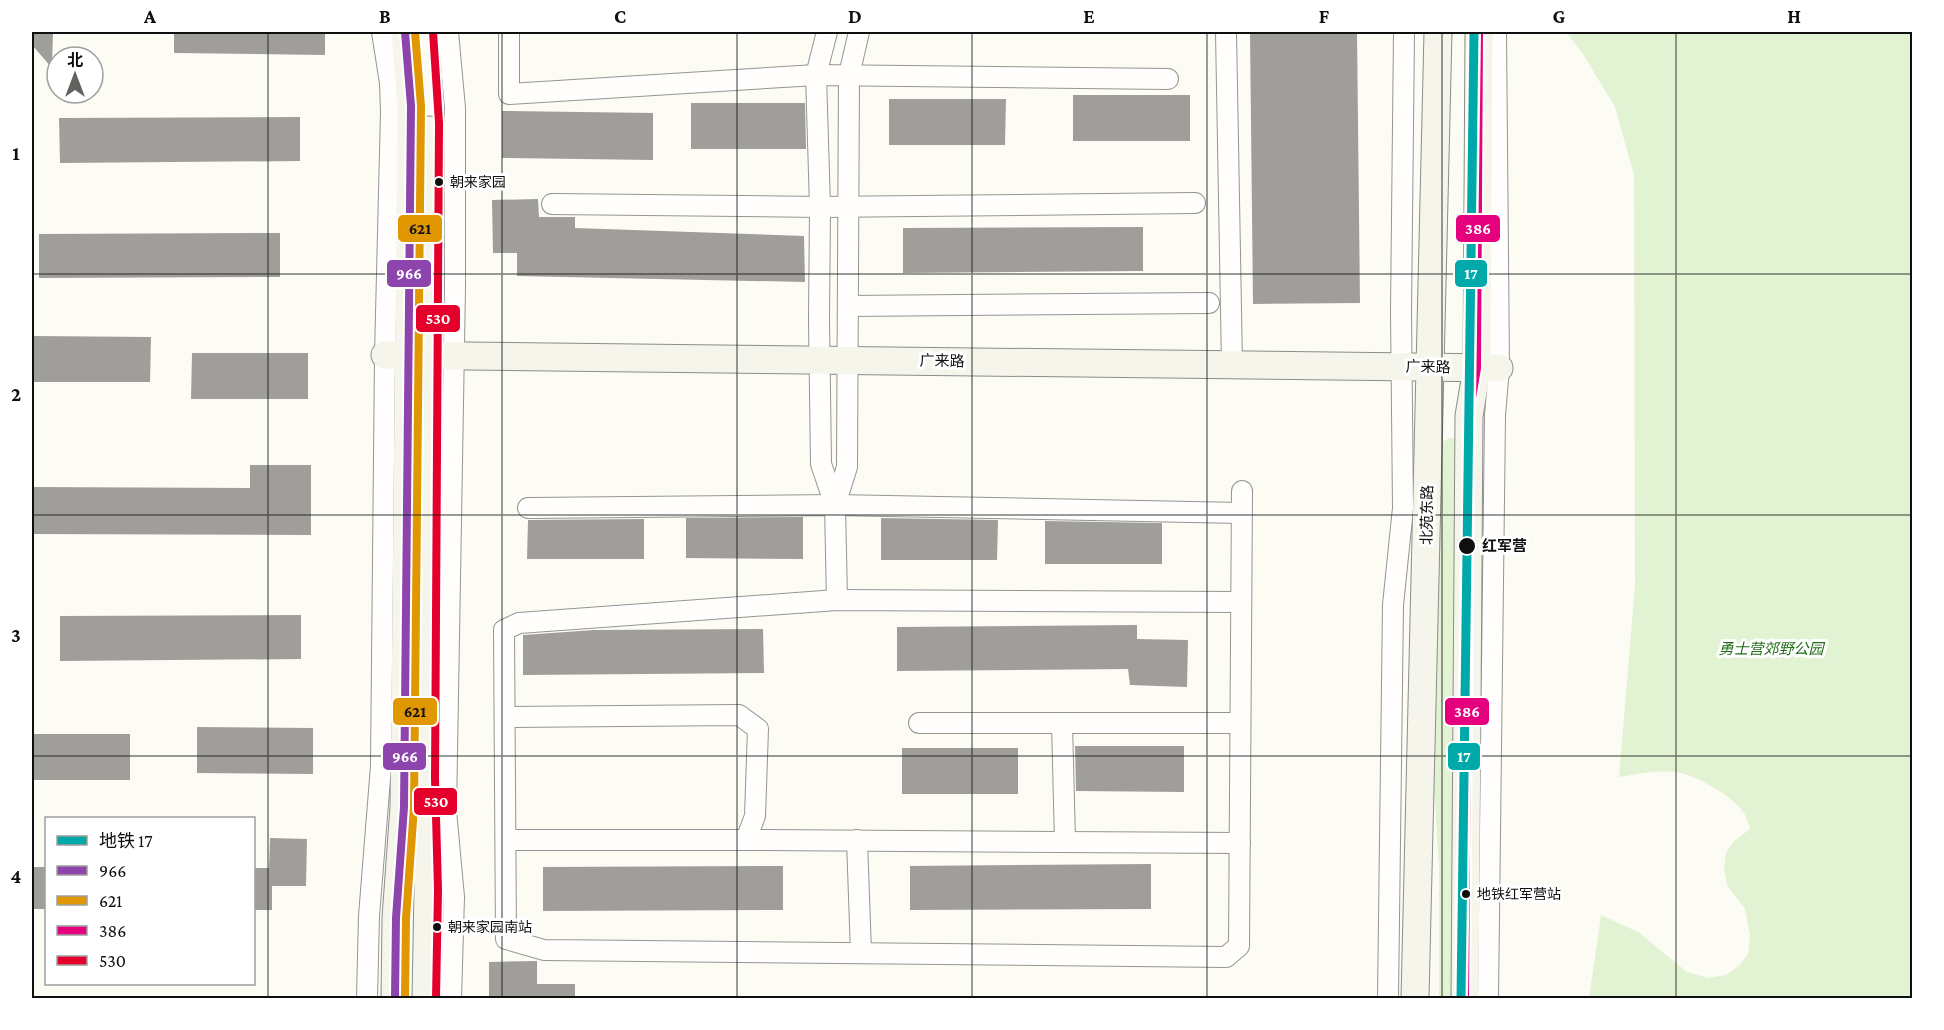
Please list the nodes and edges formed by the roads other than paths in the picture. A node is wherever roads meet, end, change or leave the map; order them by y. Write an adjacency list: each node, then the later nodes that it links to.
1 (382, 32): 24 (street)
2 (405, 32): 24 (street)
3 (423, 32): 24 (street)
4 (448, 32): 25 (street)
5 (509, 32): 13 (street)
6 (827, 32): 13 (street)
7 (859, 32): 14 (street)
8 (1226, 32): 28 (street)
9 (1404, 32): 29 (street)
10 (1438, 32): 22 (street, 北苑东路)
11 (1479, 32): 23 (street)
12 (1496, 32): 31 (street)
13 (816, 75): 14 (street); 19 (street)
14 (849, 75): 15 (street); 18 (street)
15 (1168, 79)
16 (1195, 203): 18 (street)
17 (552, 204): 19 (street)
18 (848, 206): 19 (street); 21 (street)
19 (820, 207): 26 (street)
20 (1209, 303): 21 (street)
21 (848, 306): 27 (street)
22 (1432, 306): 23 (street); 30 (street, 北苑东路)
23 (1478, 307): 31 (street)
24 (406, 355): 25 (street, 广来路); 50 (street); 51 (street); 52 (street)
25 (454, 356): 26 (street, 广来路); 53 (street)
26 (821, 360): 27 (street, 广来路); 35 (street)
27 (847, 360): 28 (street, 广来路); 35 (street)
28 (1232, 365): 29 (street, 广来路)
29 (1402, 367): 30 (street, 广来路); 54 (street)
30 (1430, 367): 31 (street, 广来路); 32 (street, 北苑东路)
31 (1488, 368): 33 (street); 57 (street)
32 (1429, 432): 33 (street); 55 (street, 北苑东路)
33 (1469, 433): 56 (street)
34 (1242, 491): 37 (street)
35 (835, 505): 36 (street); 37 (street); 38 (street)
36 (528, 507)
37 (1241, 513): 39 (street)
38 (837, 600): 39 (street); 40 (street)
39 (1241, 602): 43 (street)
40 (505, 717): 44 (street); 45 (street)
41 (919, 723): 42 (street)
42 (1062, 723): 43 (street); 47 (street)
43 (1240, 723): 48 (street)
44 (506, 840): 45 (street); 49 (street)
45 (746, 840): 46 (street)
46 (857, 840): 47 (street); 49 (street)
47 (1065, 841): 48 (street)
48 (1240, 843): 49 (street)
49 (861, 953)
50 (367, 999)
51 (395, 999)
52 (426, 999)
53 (451, 999)
54 (1388, 999)
55 (1415, 999)
56 (1465, 999)
57 (1488, 999)

